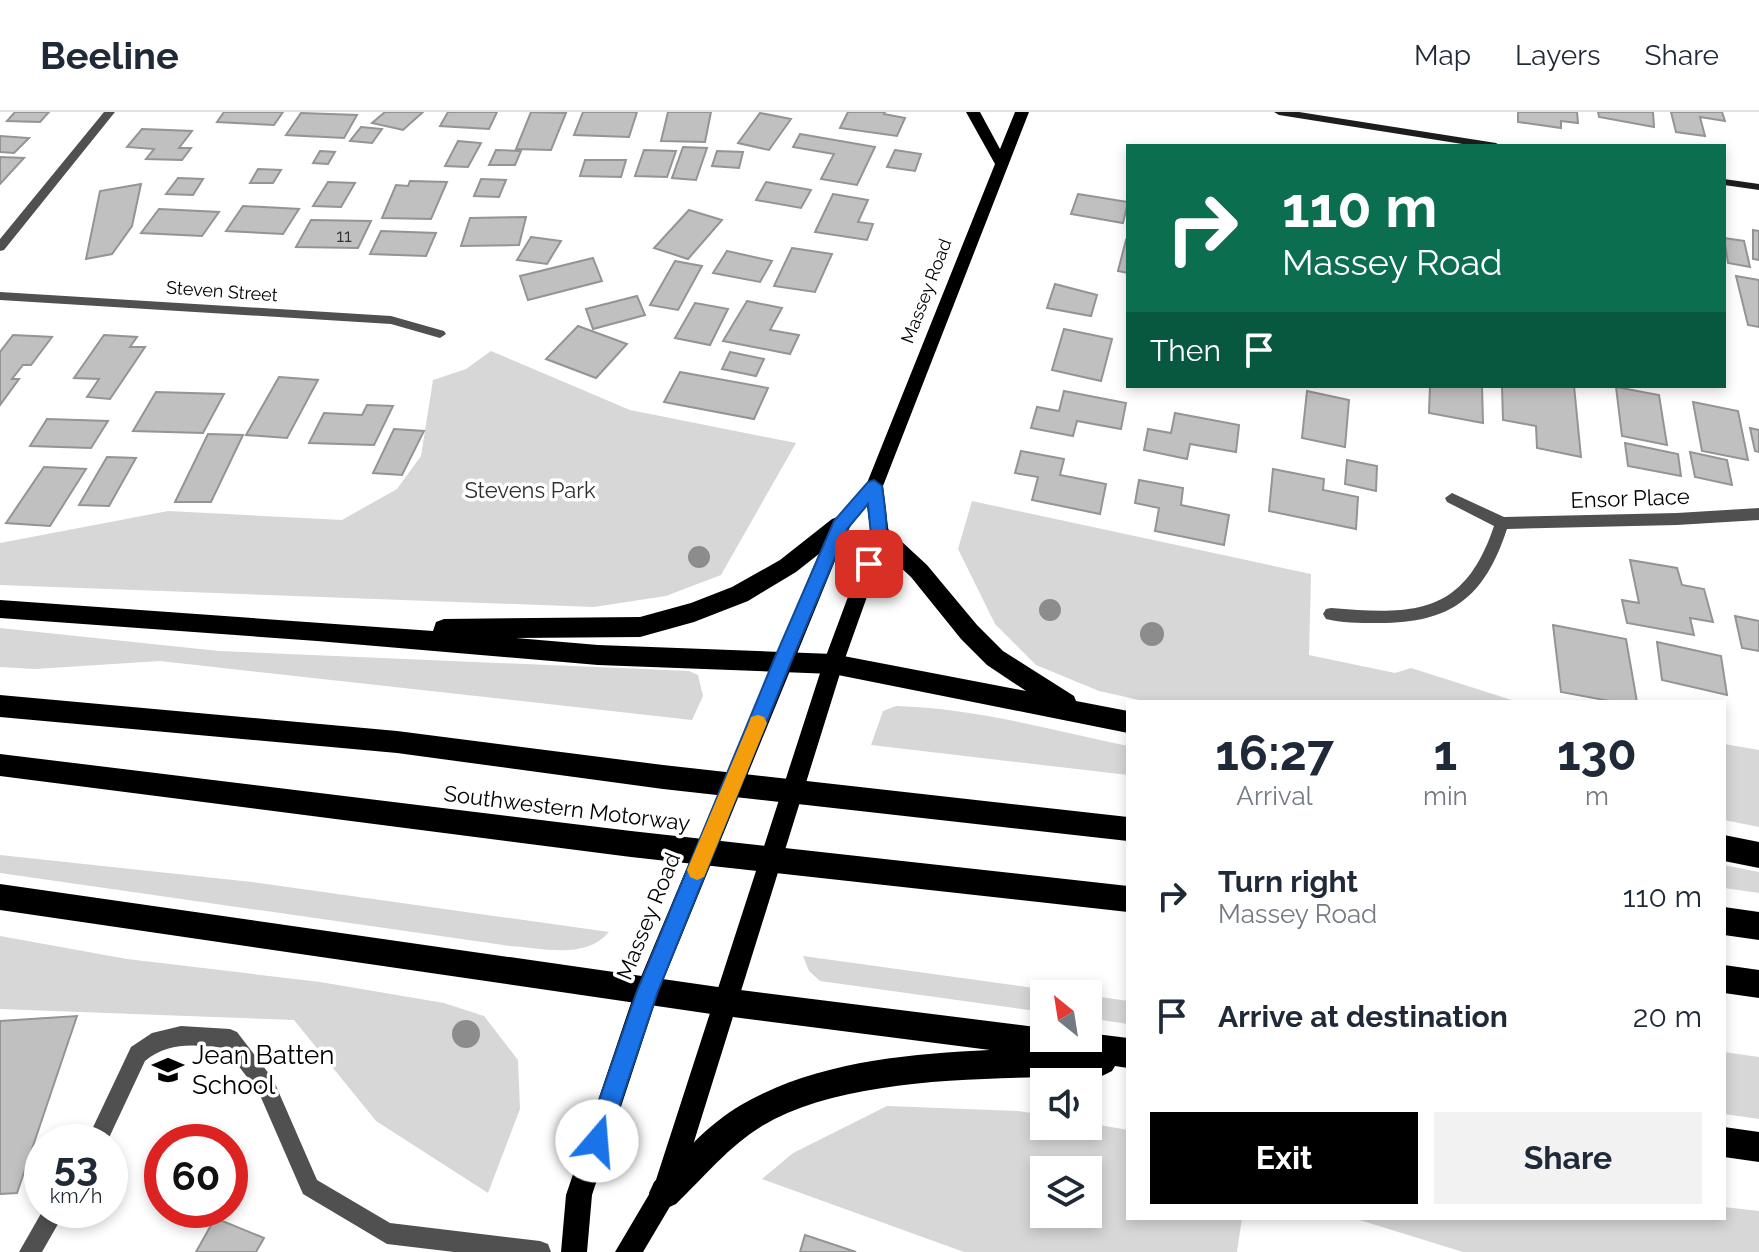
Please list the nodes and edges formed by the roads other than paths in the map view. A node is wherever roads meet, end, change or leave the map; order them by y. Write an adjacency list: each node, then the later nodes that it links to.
1 (110, 112): 9 (street)
2 (973, 112): 6 (main road)
3 (1022, 112): 6 (main road, Massey Road)
4 (1279, 112): 5 (main road)
5 (1483, 144)
6 (1001, 163): 12 (main road, Massey Road)
7 (1726, 182): 8 (main road)
8 (1759, 187)
9 (0, 247)
10 (0, 296): 11 (street, Steven Street)
11 (440, 334)
12 (874, 486): 16 (main road, Massey Road); 17 (main road, Massey Road)
13 (1452, 498): 15 (street, Ensor Place)
14 (1759, 514): 15 (street, Ensor Place)
15 (1502, 523): 19 (street)
16 (840, 525): 20 (highway); 21 (main road, Massey Road)
17 (880, 535): 22 (main road, Massey Road); 24 (highway)
18 (0, 609): 20 (highway)
19 (1331, 614)
20 (317, 631): 21 (highway)
21 (782, 662): 22 (highway); 36 (main road, Massey Road)
22 (833, 664): 24 (highway); 37 (main road, Massey Road)
23 (0, 706): 27 (highway, Southwestern Motorway)
24 (1075, 710): 25 (highway)
25 (1126, 722)
26 (0, 765): 31 (highway, Southwestern Motorway)
27 (1126, 829)
28 (1726, 848): 29 (highway)
29 (1759, 855)
30 (0, 897): 36 (highway)
31 (1126, 899)
32 (1726, 921): 33 (highway)
33 (1759, 926)
34 (1726, 979): 35 (highway)
35 (1759, 984)
36 (647, 991): 37 (highway); 47 (main road, Massey Road)
37 (725, 1002): 38 (highway); 43 (main road, Massey Road)
38 (1126, 1053)
39 (1126, 1060): 43 (highway)
40 (105, 1124): 46 (street)
41 (1726, 1142): 42 (highway)
42 (1759, 1147)
43 (665, 1193): 48 (main road, Massey Road)
44 (44, 1228): 45 (street)
45 (30, 1252)
46 (540, 1252)
47 (574, 1252)
48 (628, 1252)

